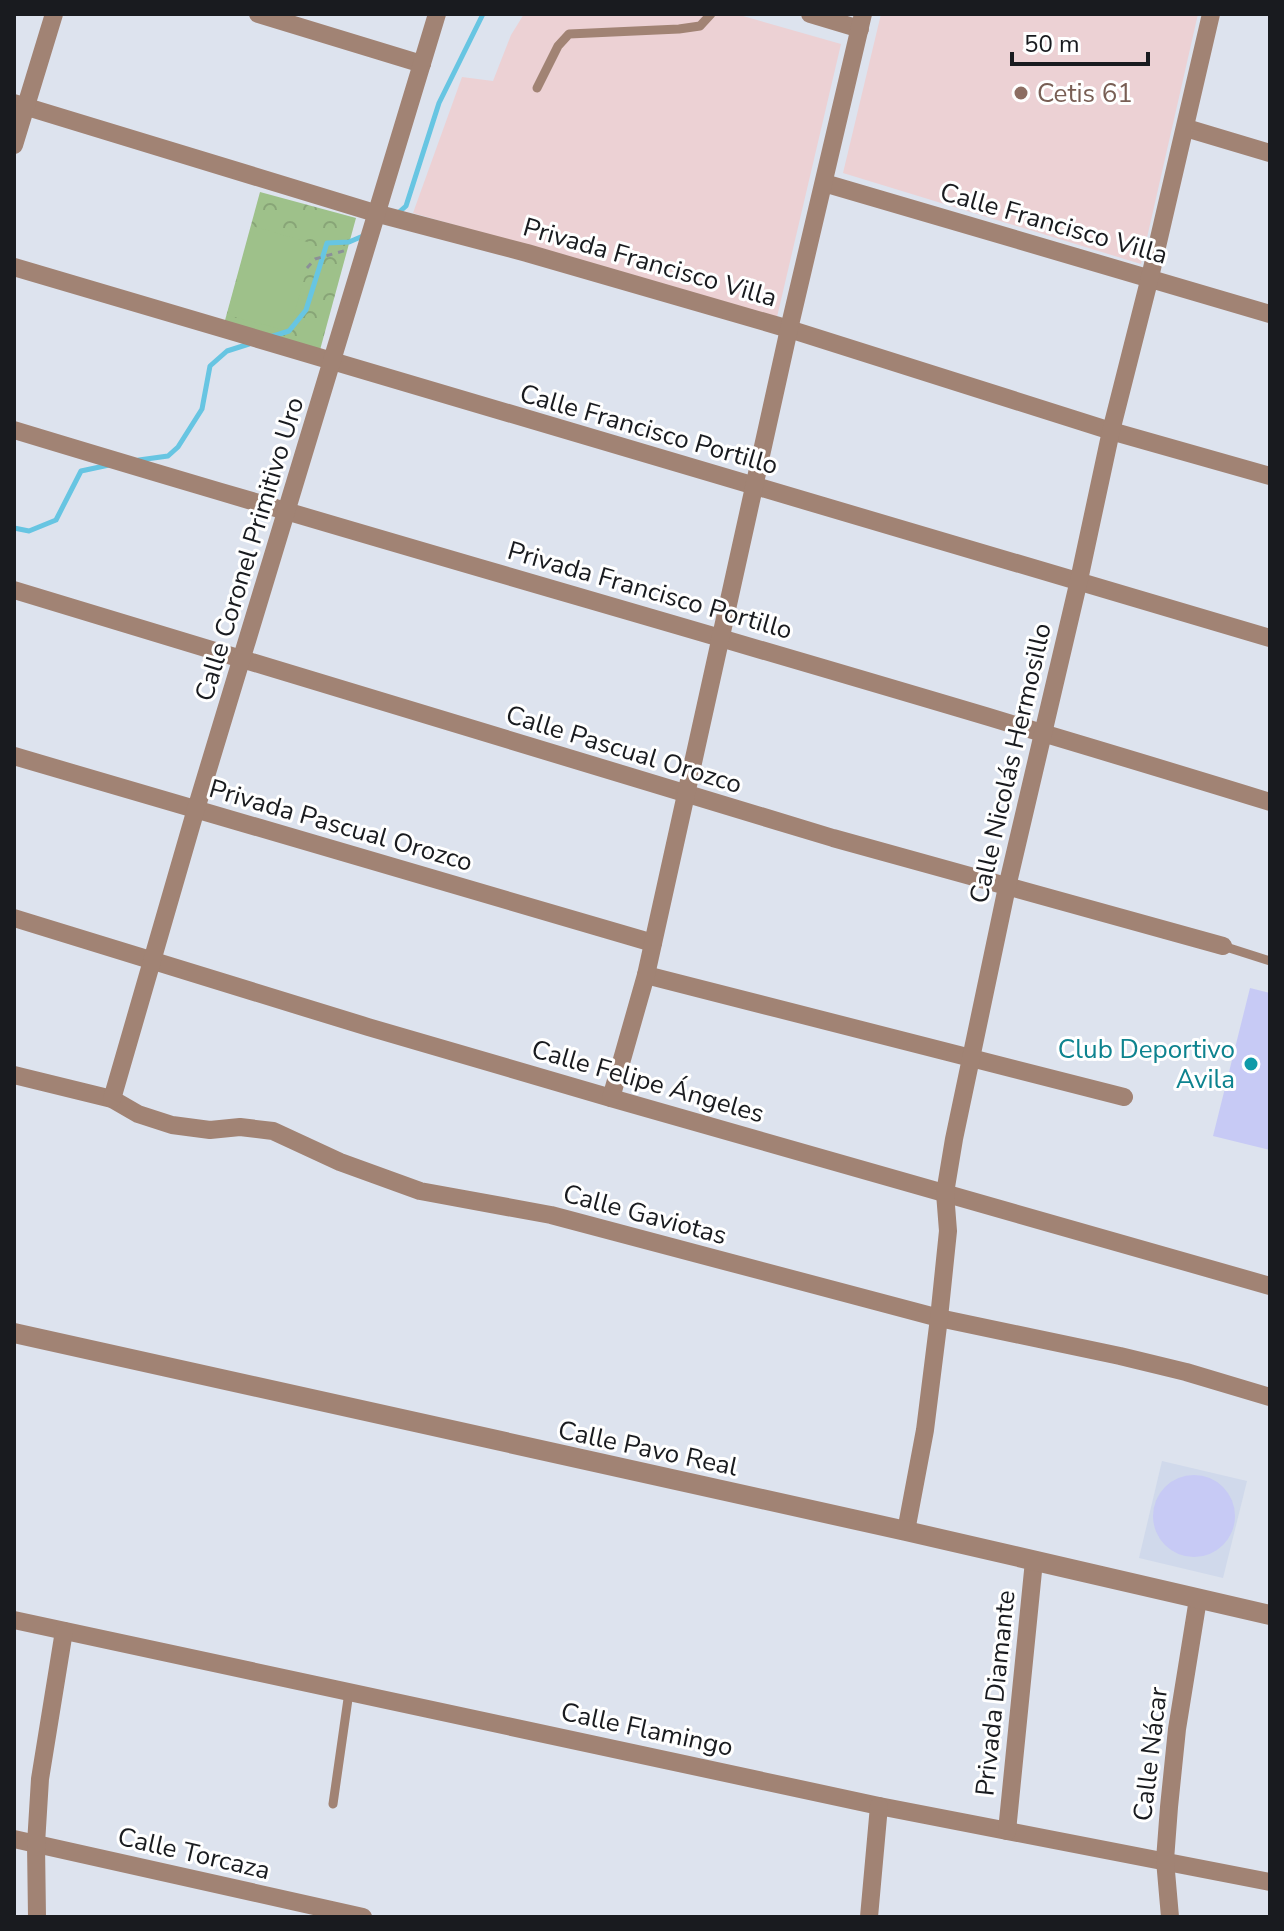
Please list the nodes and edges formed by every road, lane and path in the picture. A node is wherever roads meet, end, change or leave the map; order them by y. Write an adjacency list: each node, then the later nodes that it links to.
1 (54, 14): 10 (street)
2 (258, 14): 8 (street)
3 (437, 14): 8 (street, Calle Coronel Primitivo Uro)
4 (711, 14): 9 (lane)
5 (810, 14): 7 (street)
6 (1211, 14): 11 (street, Calle Nicolás Hermosillo)
7 (861, 21): 14 (street)
8 (422, 64): 15 (street, Calle Coronel Primitivo Uro)
9 (537, 88)
10 (19, 105): 12 (street); 15 (street, Privada Francisco Villa)
11 (1186, 128): 13 (street); 19 (street, Calle Nicolás Hermosillo)
12 (14, 145)
13 (1270, 153)
14 (824, 183): 19 (street, Calle Francisco Villa); 21 (street)
15 (375, 213): 16 (street, Calle Coronel Primitivo Uro); 21 (street, Privada Francisco Villa)
16 (367, 245): 18 (path); 22 (street, Calle Coronel Primitivo Uro)
17 (14, 267): 22 (street, Calle Francisco Portillo)
18 (307, 268)
19 (1150, 277): 20 (street, Calle Francisco Villa); 24 (street, Calle Nicolás Hermosillo)
20 (1270, 314)
21 (789, 329): 24 (street, Privada Francisco Villa); 26 (street)
22 (333, 362): 26 (street, Calle Francisco Portillo); 27 (street, Calle Coronel Primitivo Uro)
23 (14, 430): 27 (street, Privada Francisco Portillo)
24 (1111, 431): 25 (street, Privada Francisco Villa); 28 (street, Calle Nicolás Hermosillo)
25 (1270, 476)
26 (755, 488): 28 (street, Calle Francisco Portillo); 30 (street)
27 (287, 513): 30 (street, Privada Francisco Portillo); 32 (street, Calle Coronel Primitivo Uro)
28 (1079, 580): 31 (street, Calle Francisco Portillo); 33 (street, Calle Nicolás Hermosillo)
29 (14, 590): 32 (street, Calle Pascual Orozco)
30 (720, 637): 33 (street, Privada Francisco Portillo); 35 (street)
31 (1270, 638)
32 (241, 660): 35 (street, Calle Pascual Orozco); 37 (street, Calle Coronel Primitivo Uro)
33 (1042, 732): 36 (street, Privada Francisco Portillo); 38 (street, Calle Nicolás Hermosillo)
34 (14, 756): 37 (street, Privada Pascual Orozco)
35 (686, 795): 38 (street, Calle Pascual Orozco); 40 (street)
36 (1270, 802)
37 (196, 809): 40 (street, Privada Pascual Orozco); 42 (street, Calle Coronel Primitivo Uro)
38 (1007, 887): 41 (street, Calle Pascual Orozco); 45 (street, Calle Nicolás Hermosillo)
39 (14, 918): 42 (street, Calle Felipe Ángeles)
40 (653, 943): 44 (street)
41 (1223, 946): 43 (lane)
42 (152, 961): 48 (street, Calle Felipe Ángeles); 49 (street, Calle Coronel Primitivo Uro)
43 (1270, 961)
44 (646, 975): 45 (street); 48 (street)
45 (971, 1060): 47 (street); 50 (street, Calle Nicolás Hermosillo)
46 (14, 1075): 49 (street, Calle Gaviotas)
47 (1124, 1097)
48 (611, 1098): 50 (street, Calle Felipe Ángeles)
49 (112, 1099): 52 (street, Calle Gaviotas)
50 (945, 1193): 51 (street, Calle Felipe Ángeles); 52 (street, Calle Nicolás Hermosillo)
51 (1270, 1286)
52 (939, 1318): 54 (street, Calle Gaviotas); 55 (street, Calle Nicolás Hermosillo)
53 (14, 1333): 55 (street, Calle Pavo Real)
54 (1270, 1397)
55 (906, 1531): 56 (street, Calle Pavo Real)
56 (1034, 1561): 57 (street, Calle Pavo Real); 64 (street, Privada Diamante)
57 (1198, 1599): 58 (street, Calle Pavo Real); 67 (street, Calle Nácar)
58 (1270, 1615)
59 (14, 1620): 60 (street, Calle Flamingo)
60 (64, 1631): 61 (street, Calle Flamingo); 66 (street)
61 (349, 1692): 62 (lane); 63 (street, Calle Flamingo)
62 (333, 1804)
63 (879, 1806): 64 (street, Calle Flamingo); 71 (street)
64 (1007, 1831): 67 (street, Calle Flamingo)
65 (14, 1839): 66 (street, Calle Torcaza)
66 (36, 1844): 69 (street); 70 (street, Calle Torcaza)
67 (1165, 1860): 68 (street, Calle Flamingo); 72 (street, Calle Nácar)
68 (1270, 1882)
69 (37, 1917)
70 (363, 1917)
71 (869, 1917)
72 (1170, 1917)

